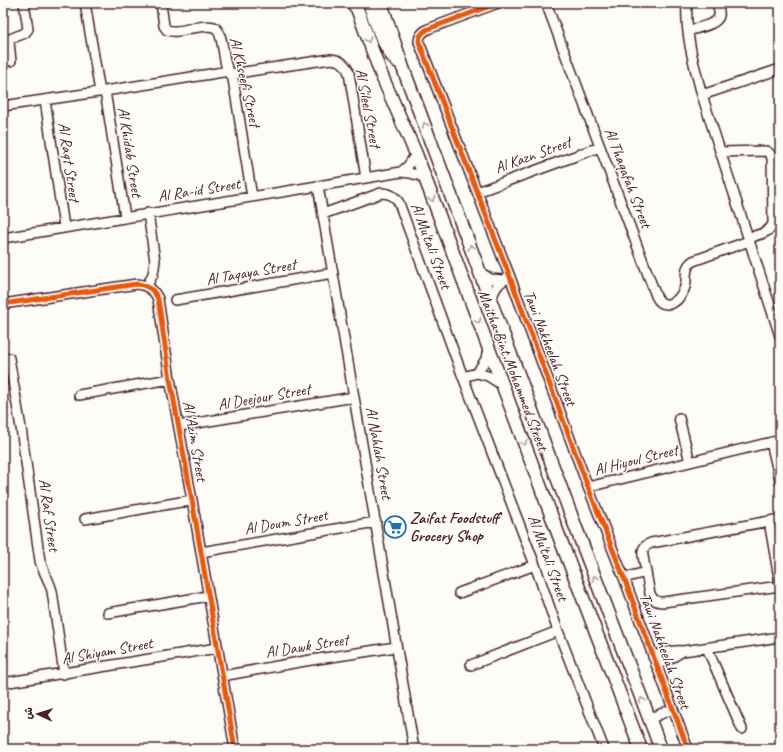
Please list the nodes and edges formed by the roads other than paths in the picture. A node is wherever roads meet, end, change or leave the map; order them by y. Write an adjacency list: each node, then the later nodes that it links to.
1 (24, 3): 11 (street)
2 (85, 3): 15 (street, Al Khidab Street)
3 (160, 3): 14 (street, Al Khseefi Street)
4 (381, 3): 12 (main road, Maitha Bint Mohammed Street)
5 (498, 3): 26 (street, Tawi Nakheelah Street)
6 (546, 3): 19 (street, Al Thaqafah Street)
7 (687, 3): 10 (street)
8 (717, 3): 10 (street)
9 (358, 4): 12 (main road); 21 (main road, Maitha Bint Mohammed Street, one-way to 21)
10 (688, 31): 16 (street)
11 (11, 61)
12 (403, 68): 35 (main road, Maitha Bint Mohammed Street, one-way to 12)
13 (780, 69): 16 (street)
14 (230, 72): 15 (street, Al Sileel Street); 24 (street, Al Sileel Street); 27 (street, Al Khseefi Street)
15 (102, 92): 17 (street, Al Sileel Street); 30 (street, Al Khidab Street)
16 (702, 95): 20 (street)
17 (45, 100): 18 (street, Al Sileel Street); 31 (street, Al Raqt Street)
18 (3, 106)
19 (600, 146): 26 (street, Al Kazn Street); 33 (street, Al Thaqafah Street)
20 (720, 152): 33 (street); 33 (street)
21 (416, 154): 22 (street); 23 (main road, Maitha Bint Mohammed Street)
22 (401, 172): 23 (street, Al Ra-id Street); 24 (street, Al Ra-id Street)
23 (424, 177): 43 (main road, Maitha Bint Mohammed Street, one-way to 43)
24 (366, 178): 25 (street, Al Ra-id Street)
25 (318, 186): 27 (street, Al Ra-id Street); 29 (street, Al Nahlah Street)
26 (477, 192): 36 (street, Tawi Nakheelah Street)
27 (252, 197): 28 (street, Al Ra-id Street)
28 (148, 213): 30 (street, Al Ra-id Street); 37 (street)
29 (323, 214): 34 (street, Al Nahlah Street); 46 (street, Al Mu'tali Street)
30 (125, 217): 31 (street, Al Ra-id Street)
31 (64, 227): 32 (street, Al Ra-id Street)
32 (3, 238)
33 (749, 240): 41 (street)
34 (333, 273): 38 (street, Al Taqaya Street); 50 (street, Al Nahlah Street)
35 (481, 273): 36 (street, Tawi Nakheelah Street); 39 (main road, Maitha Bint Mohammed Street)
36 (506, 279): 39 (street, Tawi Nakheelah Street); 56 (street, Tawi Nakheelah Street)
37 (147, 286): 40 (street); 47 (street, Al 'Azim Street)
38 (175, 300)
39 (491, 301): 81 (main road, Maitha Bint Mohammed Street, one-way to 39)
40 (3, 304)
41 (778, 323): 42 (street)
42 (780, 336)
43 (488, 349): 45 (street); 48 (main road, Maitha Bint Mohammed Street)
44 (9, 358): 77 (street, Al Raf Street)
45 (477, 373): 46 (street); 48 (street)
46 (463, 377): 63 (street, Al Mu'tali Street)
47 (170, 379): 49 (street); 52 (street, Al 'Azim Street)
48 (502, 384): 86 (main road, Maitha Bint Mohammed Street, one-way to 86)
49 (78, 396)
50 (354, 397): 52 (street, Al Deejour Street); 61 (street, Al Nahlah Street)
51 (679, 418): 54 (street, Al Hiyoul Street)
52 (179, 426): 57 (street, Al 'Azim Street)
53 (776, 441): 54 (street, Al Hiyoul Street); 55 (street, Al Hiyoul Street)
54 (690, 462): 56 (street, Al Hiyoul Street)
55 (780, 481)
56 (588, 487): 65 (street, Tawi Nakheelah Street)
57 (192, 500): 58 (street, Al 'Azim Street); 62 (street, Al 'Azim Street)
58 (85, 519)
59 (780, 519): 60 (street)
60 (769, 521): 64 (street); 66 (street)
61 (376, 522): 62 (street, Al Doum Street); 72 (street, Al Nahlah Street)
62 (201, 552): 68 (street, Al 'Azim Street)
63 (535, 565): 67 (street); 70 (street, Al Mu'tali Street)
64 (646, 574): 65 (street); 66 (street)
65 (625, 581): 75 (street, Tawi Nakheelah Street)
66 (780, 585)
67 (459, 593)
68 (208, 596): 69 (street); 73 (street, Al 'Azim Street)
69 (108, 613)
70 (558, 631): 76 (street); 85 (street, Al Mu'tali Street)
71 (780, 637): 74 (street)
72 (396, 647): 78 (street, Al Dawk Street); 84 (street, Al Nahlah Street)
73 (217, 648): 77 (street, Al Shiyam Street); 78 (street, Al 'Azim Street)
74 (707, 648): 75 (street); 82 (street)
75 (654, 661): 80 (street, Tawi Nakheelah Street)
76 (472, 666)
77 (64, 674): 79 (street, Al Shiyam Street)
78 (222, 676): 83 (street, Al 'Azim Street)
79 (3, 683)
80 (672, 709): 81 (street, Tawi Nakheelah Street); 88 (street, Tawi Nakheelah Street)
81 (649, 719): 87 (main road, Maitha Bint Mohammed Street)
82 (742, 729)
83 (235, 749)
84 (414, 749)
85 (604, 749)
86 (641, 749)
87 (661, 749)
88 (688, 749)

